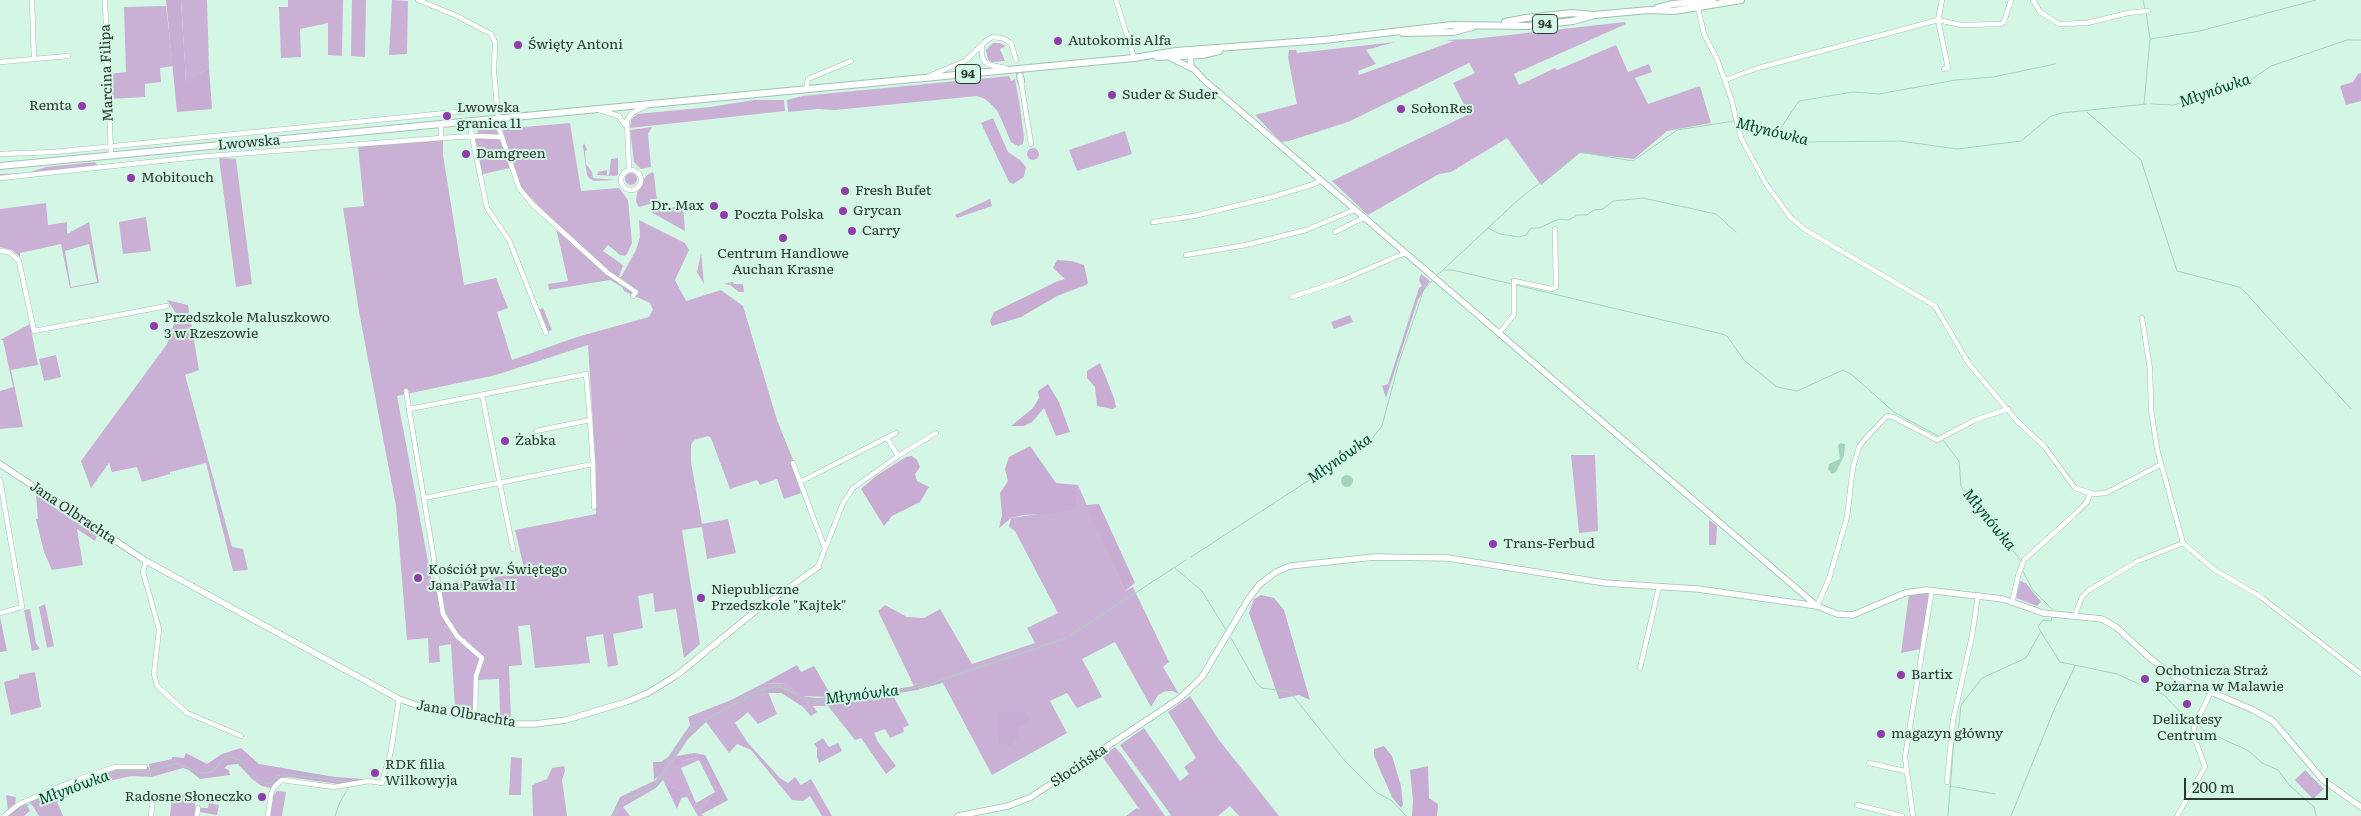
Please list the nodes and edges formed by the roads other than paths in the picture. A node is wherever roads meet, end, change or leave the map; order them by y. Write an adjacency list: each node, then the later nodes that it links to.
1 (32, 0): 23 (street)
2 (105, 0): 67 (street, Marcina Filipa)
3 (418, 0): 35 (street)
4 (1116, 0): 21 (street)
5 (1713, 0): 11 (main road, 94)
6 (1741, 0): 10 (main road, 94)
7 (1942, 0): 13 (street)
8 (2011, 0): 13 (street)
9 (2033, 0): 12 (street)
10 (1698, 8): 11 (main road, 94); 32 (street)
11 (1649, 10): 15 (main road, 94)
12 (2148, 10)
13 (1938, 20): 29 (street); 32 (street)
14 (982, 45): 24 (street); 27 (street); 30 (street)
15 (1232, 48): 16 (main road, 94); 19 (main road, 94)
16 (1196, 49): 17 (main road, 94); 19 (street)
17 (1176, 51): 19 (street); 20 (main road, 94)
18 (68, 56): 23 (street)
19 (1189, 56): 22 (main road, 94); 28 (street)
20 (1149, 57): 21 (main road, 94); 22 (main road, 94)
21 (1134, 58): 27 (main road, 94)
22 (1171, 58): 28 (street)
23 (34, 59): 26 (street)
24 (1016, 60)
25 (851, 61): 33 (street)
26 (0, 62)
27 (1013, 69): 30 (main road, 94)
28 (1193, 69): 84 (street)
29 (1944, 69)
30 (923, 78): 33 (main road, 94)
31 (1020, 79): 66 (street)
32 (1724, 80): 102 (street)
33 (806, 90): 34 (main road, 94)
34 (648, 104): 36 (main road, 94); 45 (street)
35 (497, 108): 37 (street); 39 (street)
36 (598, 110): 39 (main road, 94); 45 (street)
37 (409, 117): 38 (street); 47 (street)
38 (390, 119): 40 (street); 49 (street)
39 (497, 119): 42 (main road, Lwowska / 94); 59 (street)
40 (368, 121): 41 (street); 50 (street)
41 (355, 122): 43 (street); 52 (street)
42 (469, 122): 44 (main road, Lwowska / 94); 55 (street)
43 (344, 123): 46 (street); 54 (street)
44 (441, 125): 47 (main road, Lwowska / 94); 58 (street)
45 (626, 126): 82 (street)
46 (305, 127): 48 (street); 57 (street)
47 (410, 128): 49 (main road, Lwowska / 94)
48 (286, 129): 51 (street); 61 (street)
49 (391, 129): 50 (main road, Lwowska / 94)
50 (369, 131): 52 (main road, Lwowska / 94)
51 (248, 132): 53 (street); 63 (street)
52 (356, 132): 54 (main road, Lwowska / 94)
53 (230, 134): 56 (street); 65 (street)
54 (345, 134): 57 (main road, Lwowska / 94)
55 (472, 136): 58 (street); 59 (street); 97 (street)
56 (194, 137): 60 (street); 69 (street)
57 (306, 137): 61 (main road, Lwowska / 94)
58 (441, 138): 78 (street)
59 (502, 138): 93 (street)
60 (174, 139): 62 (street); 70 (street)
61 (287, 139): 63 (main road, Lwowska / 94)
62 (150, 141): 64 (street); 72 (street)
63 (249, 142): 65 (main road, Lwowska / 94)
64 (131, 143): 67 (street); 73 (street)
65 (231, 144): 69 (main road, Lwowska / 94)
66 (1031, 144)
67 (110, 145): 68 (street); 75 (street, Marcina Filipa)
68 (89, 148): 71 (street); 77 (street)
69 (193, 148): 70 (main road, Lwowska / 94); 78 (street)
70 (175, 149): 72 (main road, Lwowska / 94)
71 (69, 150): 74 (street); 79 (street)
72 (151, 152): 73 (main road, Lwowska / 94)
73 (132, 153): 75 (main road, Lwowska / 94)
74 (0, 154)
75 (111, 155): 76 (main road, Lwowska / 94)
76 (99, 156): 77 (main road, Lwowska / 94); 81 (street)
77 (90, 157): 79 (main road, Lwowska / 94)
78 (192, 157): 81 (street)
79 (70, 159): 80 (main road, Lwowska / 94)
80 (0, 166)
81 (101, 166): 83 (street)
82 (629, 169): 82 (street)
83 (0, 178)
84 (1321, 180): 85 (street); 87 (street)
85 (1354, 210): 86 (street); 92 (street)
86 (1365, 217): 89 (street); 91 (street)
87 (1153, 222)
88 (1555, 229): 98 (street)
89 (1335, 232)
90 (0, 251): 95 (street)
91 (1405, 253): 94 (street); 98 (street)
92 (1186, 255)
93 (633, 296)
94 (1292, 297)
95 (167, 306)
96 (2142, 318): 112 (street)
97 (546, 333)
98 (1498, 333): 128 (street)
99 (406, 392): 101 (street)
100 (482, 395): 101 (street); 103 (street); 115 (street)
101 (410, 409): 117 (street)
102 (2008, 409): 116 (street); 128 (street)
103 (590, 420): 104 (street); 111 (street)
104 (536, 431)
105 (896, 433): 107 (street)
106 (936, 433): 108 (street)
107 (887, 438): 108 (street); 114 (street)
108 (898, 456): 120 (street)
109 (793, 463): 114 (street)
110 (0, 464): 122 (street, Jana Olbrachta)
111 (593, 464): 115 (street); 118 (street)
112 (2160, 465): 116 (street); 119 (street)
113 (0, 480): 129 (street)
114 (800, 482): 120 (street)
115 (500, 484): 117 (street); 121 (street)
116 (2090, 494): 127 (street)
117 (424, 498): 135 (street)
118 (594, 507)
119 (2183, 543): 130 (street); 132 (street)
120 (824, 546): 123 (street)
121 (513, 549)
122 (146, 562): 134 (street, Jana Olbrachta); 136 (street)
123 (818, 567): 135 (street, Jana Olbrachta)
124 (1659, 587): 128 (street, Słocińska); 131 (street); 145 (street, Słocińska)
125 (1932, 590): 126 (street); 128 (street); 139 (street)
126 (1978, 595): 127 (street); 140 (street)
127 (2012, 602): 130 (street)
128 (1817, 606)
129 (0, 613)
130 (2075, 616): 133 (street)
131 (1640, 668)
132 (2361, 674)
133 (2211, 692): 144 (street); 153 (street)
134 (398, 699): 135 (street, Jana Olbrachta); 149 (street, Jana Olbrachta)
135 (476, 718)
136 (241, 736)
137 (1869, 763): 139 (street)
138 (145, 766): 146 (street)
139 (1905, 771): 152 (street)
140 (1947, 782)
141 (153, 800): 147 (street)
142 (1857, 805): 151 (street)
143 (198, 808): 148 (street)
144 (2361, 808)
145 (966, 815): 150 (street, Słocińska)
146 (4, 816)
147 (151, 816)
148 (197, 816)
149 (268, 816)
150 (958, 816)
151 (1902, 816)
152 (1913, 816)
153 (2177, 816)

